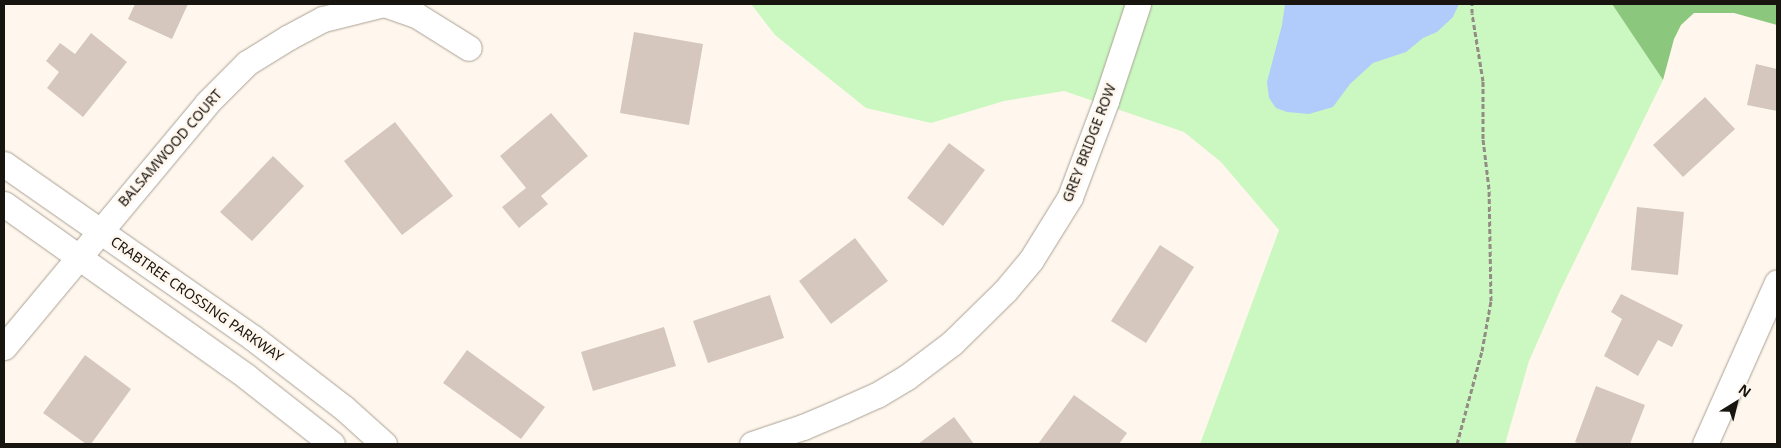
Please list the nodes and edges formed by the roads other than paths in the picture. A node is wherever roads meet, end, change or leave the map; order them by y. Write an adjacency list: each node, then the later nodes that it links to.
1 (383, 4): 3 (street, BALSAMWOOD COURT); 4 (street, BALSAMWOOD COURT)
2 (1138, 4): 11 (street, GREY BRIDGE ROW)
3 (321, 11): 7 (street, BALSAMWOOD COURT)
4 (469, 48)
5 (4, 164): 7 (street, CRABTREE CROSSING PARKWAY)
6 (4, 204): 8 (street)
7 (100, 230): 8 (street, BALSAMWOOD COURT); 13 (street, CRABTREE CROSSING PARKWAY)
8 (77, 258): 10 (street, BALSAMWOOD COURT); 12 (street)
9 (1777, 282): 15 (street)
10 (4, 347)
11 (805, 436): 14 (street, GREY BRIDGE ROW)
12 (332, 444)
13 (384, 444)
14 (752, 444)
15 (1705, 444)

